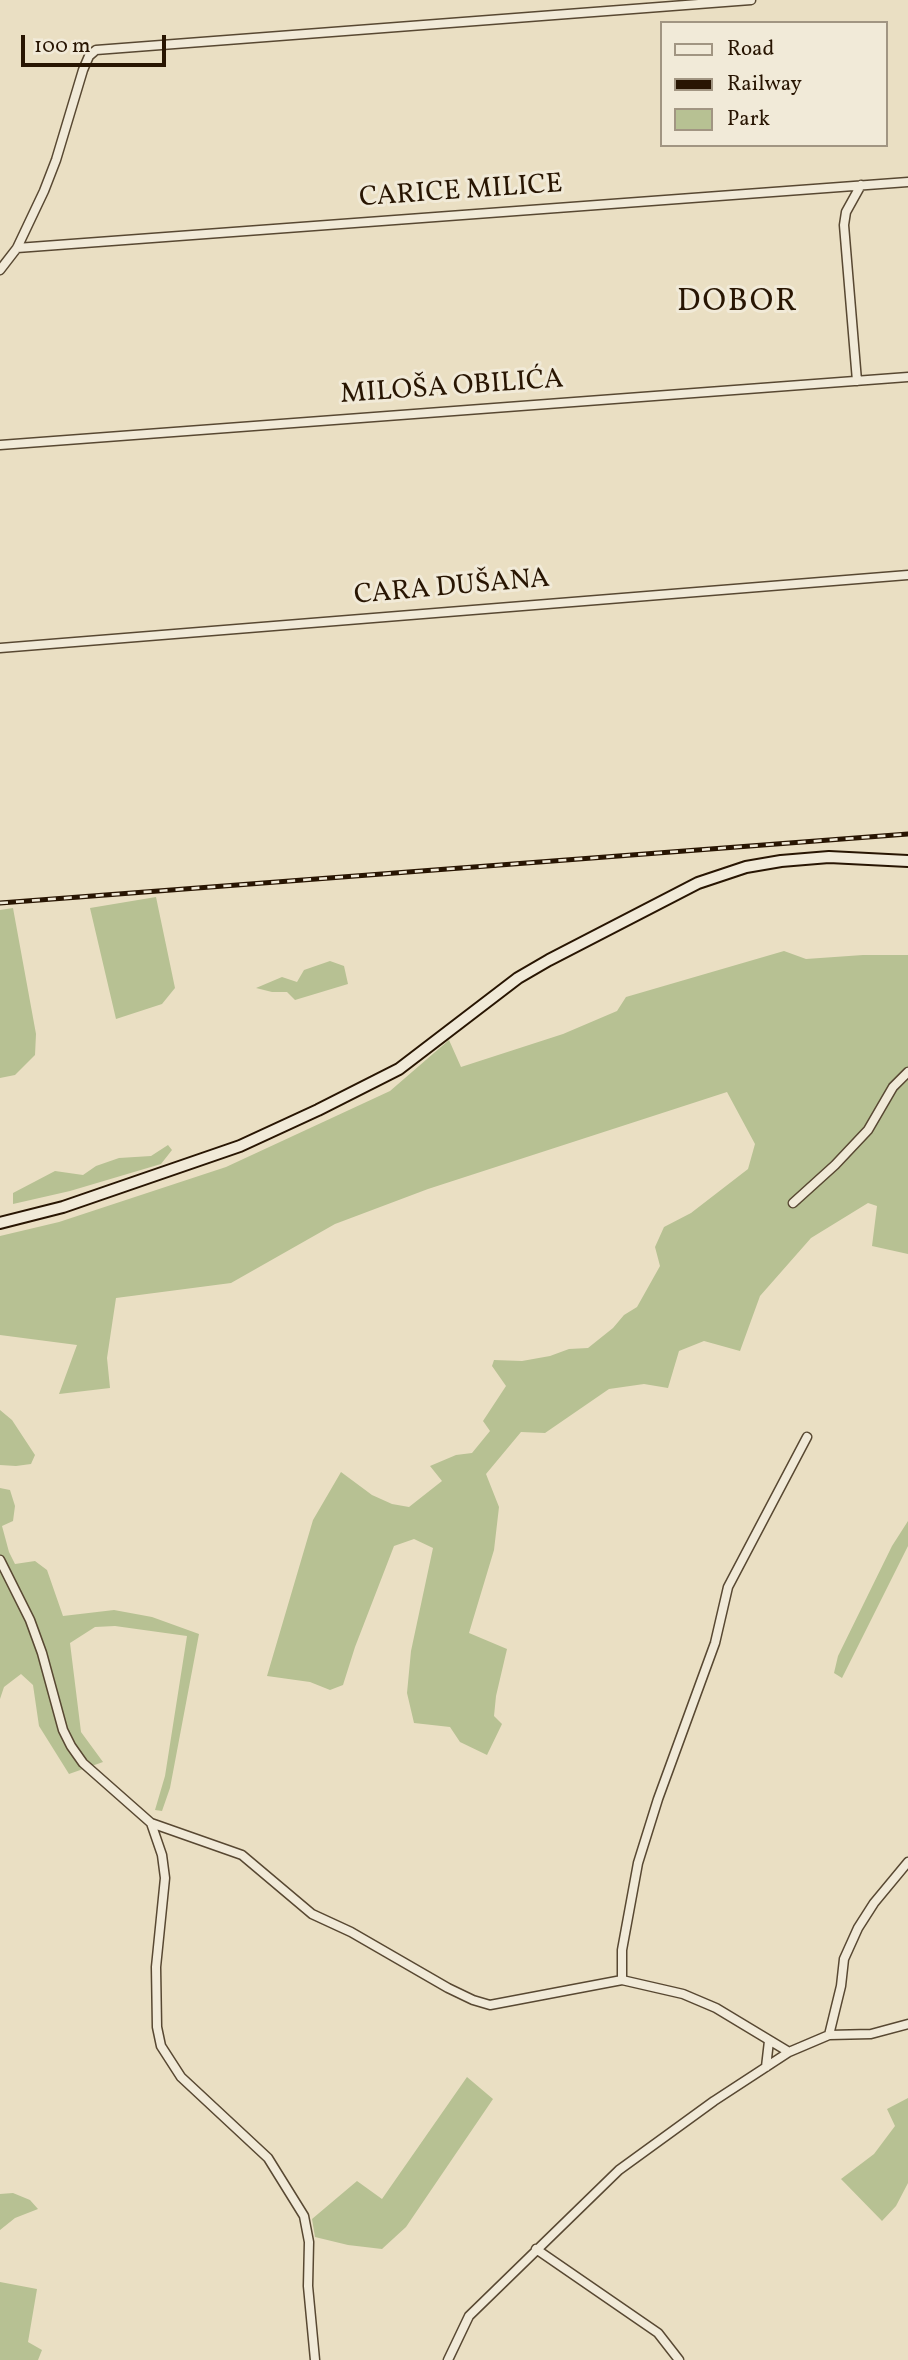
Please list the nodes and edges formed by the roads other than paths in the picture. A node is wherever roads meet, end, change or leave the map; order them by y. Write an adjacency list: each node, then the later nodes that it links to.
1 (751, 0): 4 (street)
2 (908, 181): 3 (street, CARICE MILICE)
3 (861, 185): 4 (street, CARICE MILICE); 7 (street)
4 (17, 248): 5 (street)
5 (0, 270)
6 (908, 377): 7 (street, MILOŠA OBILIĆA)
7 (857, 381): 8 (street, MILOŠA OBILIĆA)
8 (0, 445)
9 (908, 575): 10 (street, CARA DUŠANA)
10 (0, 648)
11 (908, 861): 14 (main road)
12 (908, 1072): 13 (street)
13 (793, 1203)
14 (0, 1223)
15 (807, 1437): 19 (street)
16 (0, 1560): 17 (street)
17 (151, 1823): 19 (street); 26 (street)
18 (908, 1862): 21 (street)
19 (621, 1980): 22 (street)
20 (908, 2024): 21 (street)
21 (829, 2035): 23 (street)
22 (769, 2041): 23 (street); 24 (street)
23 (789, 2052): 24 (street)
24 (766, 2067): 25 (street)
25 (536, 2249): 27 (street); 28 (street)
26 (315, 2360)
27 (448, 2360)
28 (679, 2360)

